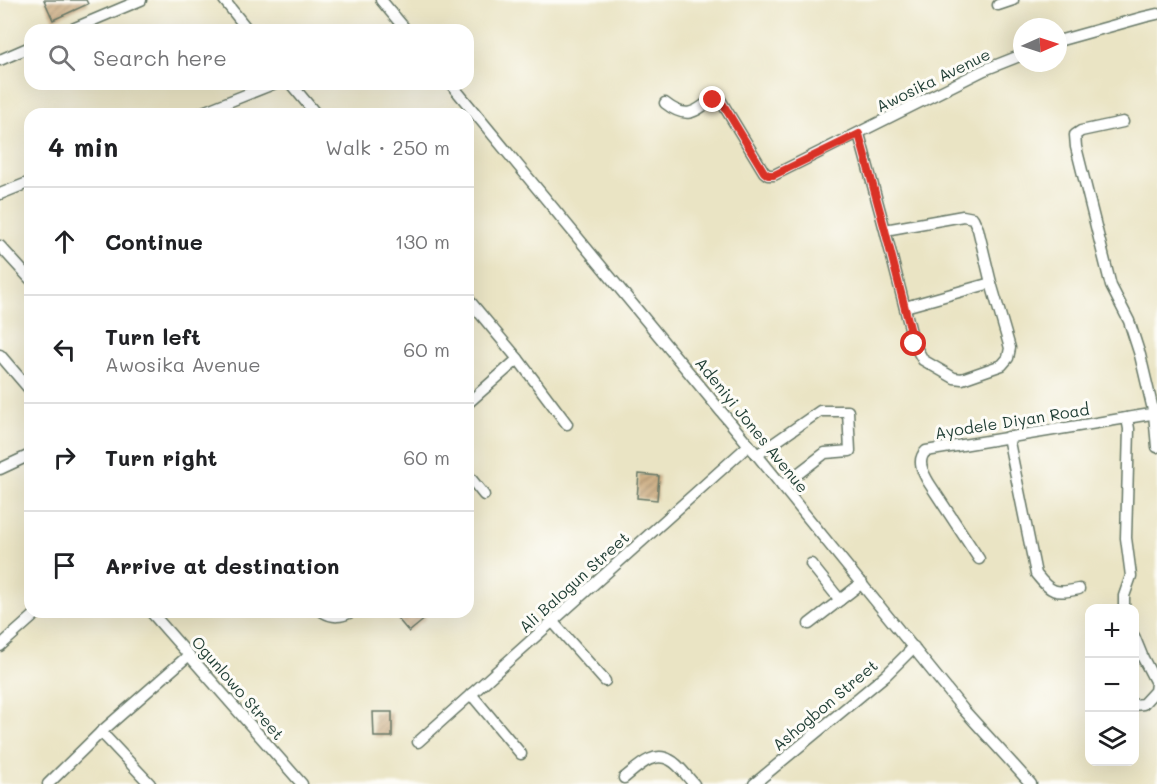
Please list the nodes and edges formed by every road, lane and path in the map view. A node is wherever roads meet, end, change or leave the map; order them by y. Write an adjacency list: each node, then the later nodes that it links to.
1 (141, 0): 7 (street)
2 (224, 0): 8 (street)
3 (381, 0): 9 (street)
4 (1012, 0): 5 (street)
5 (998, 5)
6 (1157, 14): 10 (street)
7 (84, 24)
8 (243, 24)
9 (401, 24)
10 (1067, 38)
11 (24, 50): 13 (street)
12 (1013, 59): 23 (street, Awosika Avenue)
13 (0, 60)
14 (258, 90): 18 (street)
15 (296, 90): 19 (street)
16 (456, 90): 20 (street, Adeniyi Jones Avenue)
17 (664, 103): 23 (street, Awosika Avenue)
18 (213, 108)
19 (311, 108)
20 (471, 108)
21 (474, 112): 41 (street, Adeniyi Jones Avenue)
22 (1123, 122): 36 (street)
23 (859, 134): 26 (street)
24 (24, 184): 25 (street)
25 (0, 194)
26 (885, 230): 29 (street); 31 (street)
27 (0, 246): 28 (street)
28 (24, 272)
29 (991, 283): 31 (street); 31 (street)
30 (474, 306): 33 (street)
31 (905, 307)
32 (0, 355): 34 (street)
33 (518, 359): 35 (street); 38 (street)
34 (24, 383)
35 (474, 398)
36 (1155, 413): 37 (street, Ayodele Diyan Road); 40 (street)
37 (1128, 418): 39 (street, Ayodele Diyan Road); 53 (street)
38 (567, 424)
39 (1008, 437): 48 (street, Ayodele Diyan Road); 51 (street)
40 (1157, 442)
41 (749, 445): 42 (street, Adeniyi Jones Avenue); 56 (street, Ali Balogun Street)
42 (757, 455): 46 (street, Adeniyi Jones Avenue); 46 (street)
43 (24, 458): 44 (street)
44 (0, 469)
45 (474, 482): 47 (street)
46 (782, 486): 50 (street, Adeniyi Jones Avenue)
47 (484, 495)
48 (979, 560)
49 (811, 564): 52 (street)
50 (862, 583): 52 (street); 59 (street, Adeniyi Jones Avenue)
51 (1079, 589)
52 (840, 600): 57 (street)
53 (1124, 604)
54 (31, 618): 58 (street)
55 (156, 618): 61 (street, Ogunlowo Street)
56 (552, 621): 62 (street); 63 (street, Ali Balogun Street)
57 (809, 624)
58 (0, 646)
59 (914, 647): 73 (street, Ashogbon Street); 74 (street, Adeniyi Jones Avenue)
60 (1139, 648): 64 (street)
61 (189, 655): 65 (street); 71 (street, Ogunlowo Street)
62 (605, 681)
63 (471, 694): 66 (street, Ali Balogun Street); 67 (street)
64 (1139, 704)
65 (101, 732): 69 (street); 70 (street)
66 (418, 742)
67 (521, 754)
68 (624, 778): 72 (street)
69 (48, 784)
70 (150, 784)
71 (302, 784)
72 (694, 784)
73 (754, 784)
74 (1031, 784)

